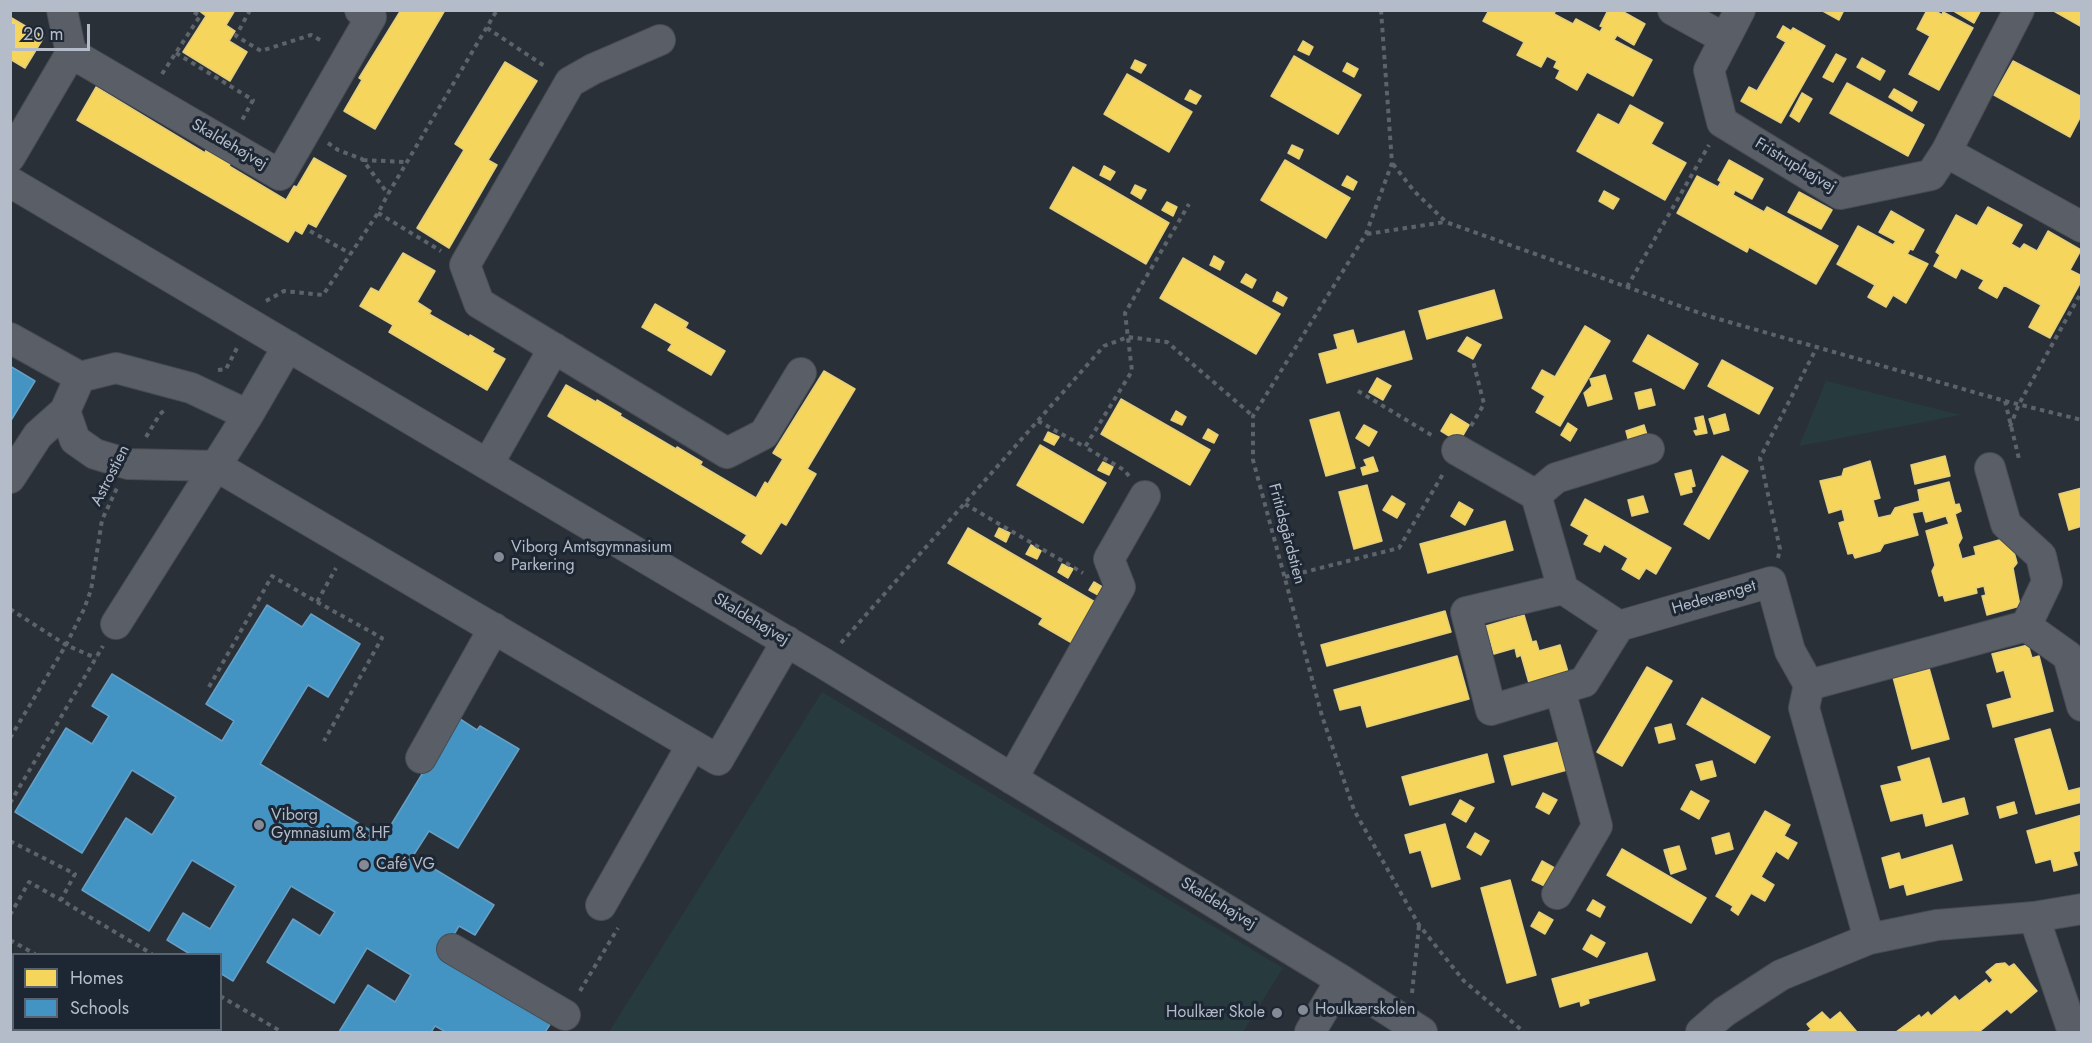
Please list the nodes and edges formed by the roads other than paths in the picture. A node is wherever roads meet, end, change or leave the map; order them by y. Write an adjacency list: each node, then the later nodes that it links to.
1 (62, 10): 8 (street)
2 (360, 10): 8 (street, Skaldehøjvej)
3 (1673, 10): 6 (street)
4 (1740, 10): 6 (street)
5 (2019, 10): 9 (street, Fristruphøjvej)
6 (1724, 38): 9 (street, Fristruphøjvej)
7 (660, 40): 15 (street)
8 (71, 53): 10 (street)
9 (1946, 152): 12 (street)
10 (10, 157)
11 (10, 182): 14 (street, Skaldehøjvej)
12 (2082, 227)
13 (10, 338): 17 (street)
14 (288, 346): 19 (street); 22 (street, Skaldehøjvej)
15 (554, 348): 16 (street); 22 (street)
16 (801, 373)
17 (80, 377): 18 (street); 19 (street)
18 (65, 411): 23 (street); 25 (street)
19 (248, 415): 23 (street)
20 (1649, 449): 26 (street)
21 (1457, 450): 26 (street)
22 (488, 464): 33 (street, Skaldehøjvej)
23 (216, 466): 29 (street); 32 (street)
24 (1990, 468): 31 (street)
25 (10, 478)
26 (1536, 495): 28 (street)
27 (1144, 496): 40 (street)
28 (1563, 589): 30 (street); 36 (street)
29 (116, 624)
30 (1619, 626): 35 (street, Hedevænget); 36 (street)
31 (2026, 626): 34 (street); 35 (street)
32 (494, 628): 38 (street); 39 (street)
33 (787, 641): 38 (street); 40 (street, Skaldehøjvej)
34 (2075, 654): 37 (street)
35 (1809, 685): 45 (street)
36 (1560, 690): 41 (street)
37 (2082, 706)
38 (692, 744): 42 (street)
39 (421, 758)
40 (1012, 779): 47 (street, Skaldehøjvej)
41 (1557, 894)
42 (601, 905)
43 (2082, 909): 44 (street)
44 (2034, 916): 45 (street); 52 (street)
45 (1869, 939): 51 (street)
46 (452, 949): 48 (street)
47 (1341, 980): 49 (street, Skaldehøjvej); 50 (street)
48 (565, 1015)
49 (1416, 1029)
50 (1310, 1032)
51 (1701, 1032)
52 (2073, 1032)

